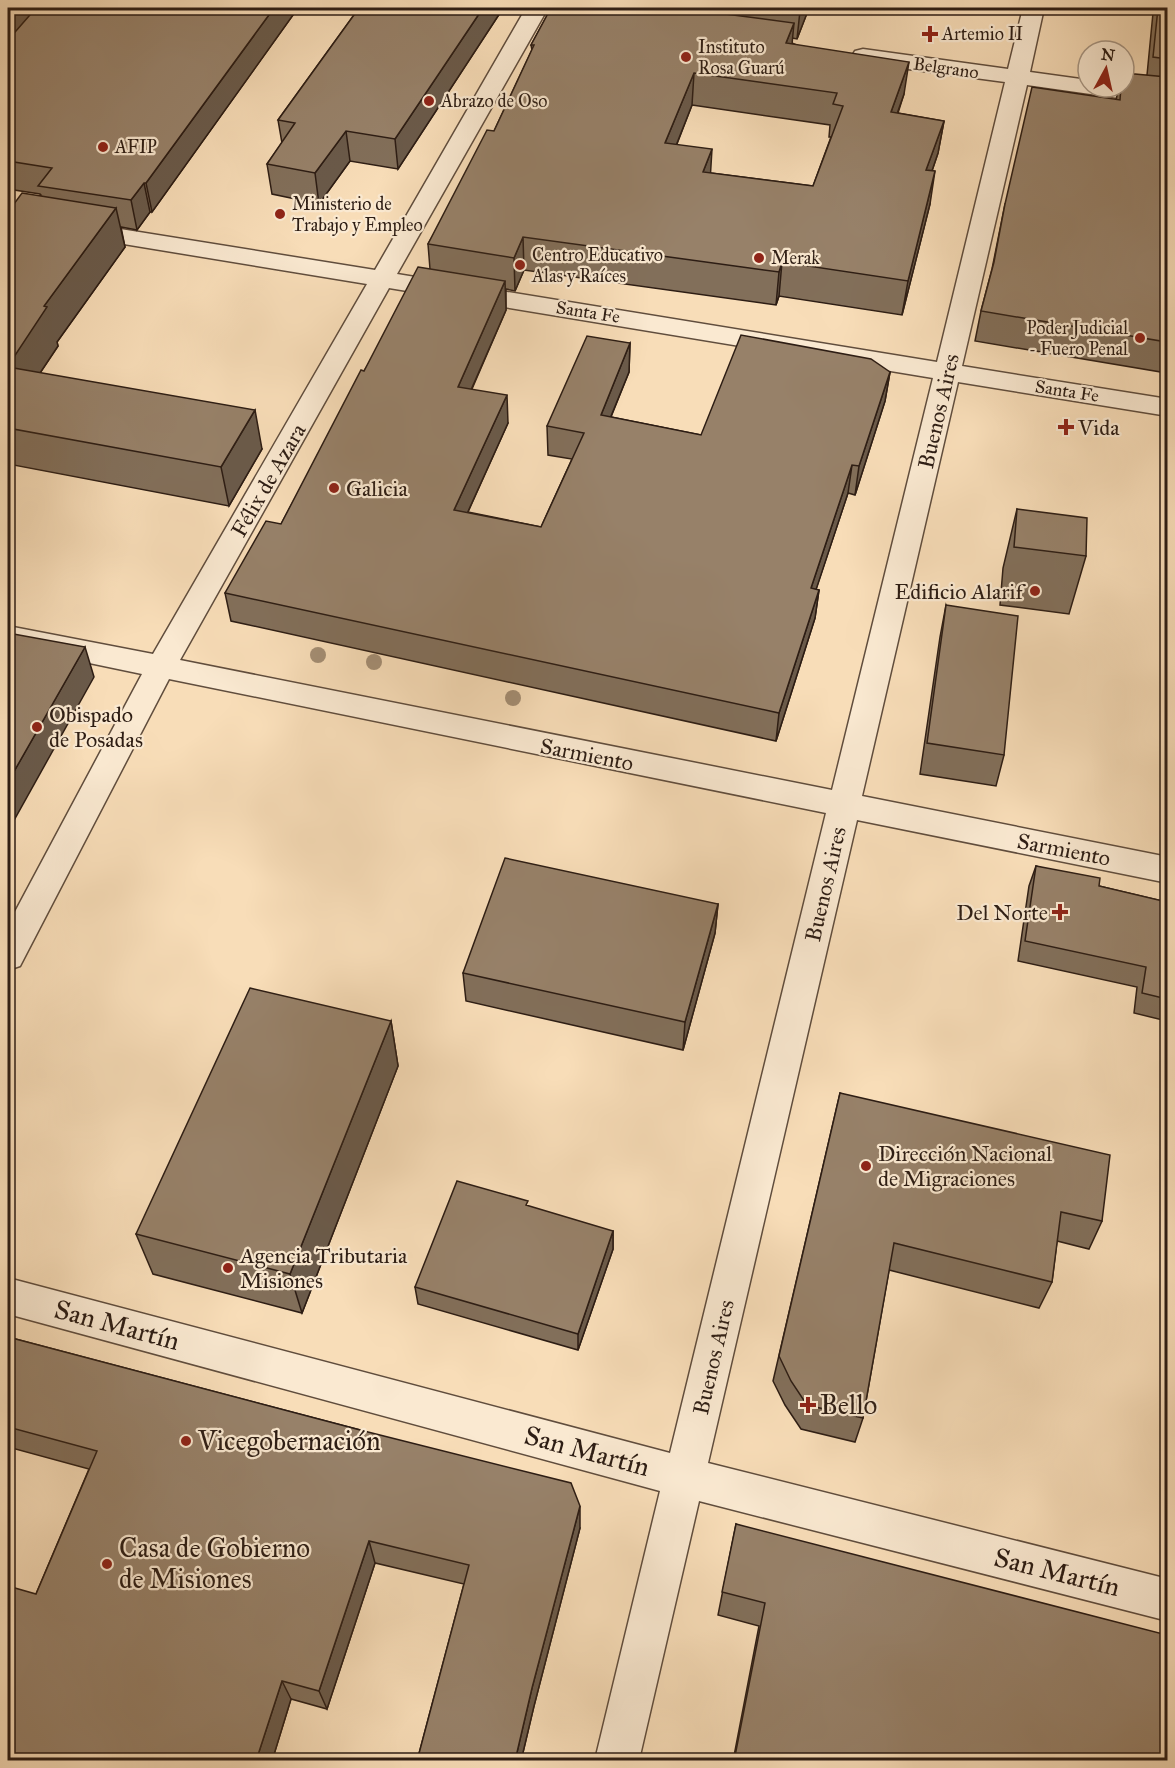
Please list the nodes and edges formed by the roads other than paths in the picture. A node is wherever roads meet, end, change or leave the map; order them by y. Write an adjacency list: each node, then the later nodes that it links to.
1 (510, 8): 3 (street)
2 (1034, 8): 5 (street, Buenos Aires)
3 (543, 11): 8 (street, Félix de Azara)
4 (841, 53): 5 (street, Belgrano)
5 (1017, 77): 6 (street, Belgrano); 9 (street, Buenos Aires)
6 (1167, 98)
7 (8, 218): 8 (street, Santa Fe)
8 (382, 279): 9 (street, Santa Fe); 12 (street, Félix de Azara)
9 (947, 372): 10 (street, Santa Fe); 13 (street, Buenos Aires)
10 (1167, 408)
11 (8, 636): 12 (street, Sarmiento)
12 (161, 666): 13 (street, Sarmiento); 15 (street, Félix de Azara)
13 (844, 805): 14 (street, Sarmiento); 17 (street, Buenos Aires)
14 (1167, 870)
15 (8, 956)
16 (8, 1296): 17 (street, San Martín)
17 (684, 1477): 18 (street, San Martín); 19 (street, Buenos Aires)
18 (1167, 1600)
19 (617, 1761)

